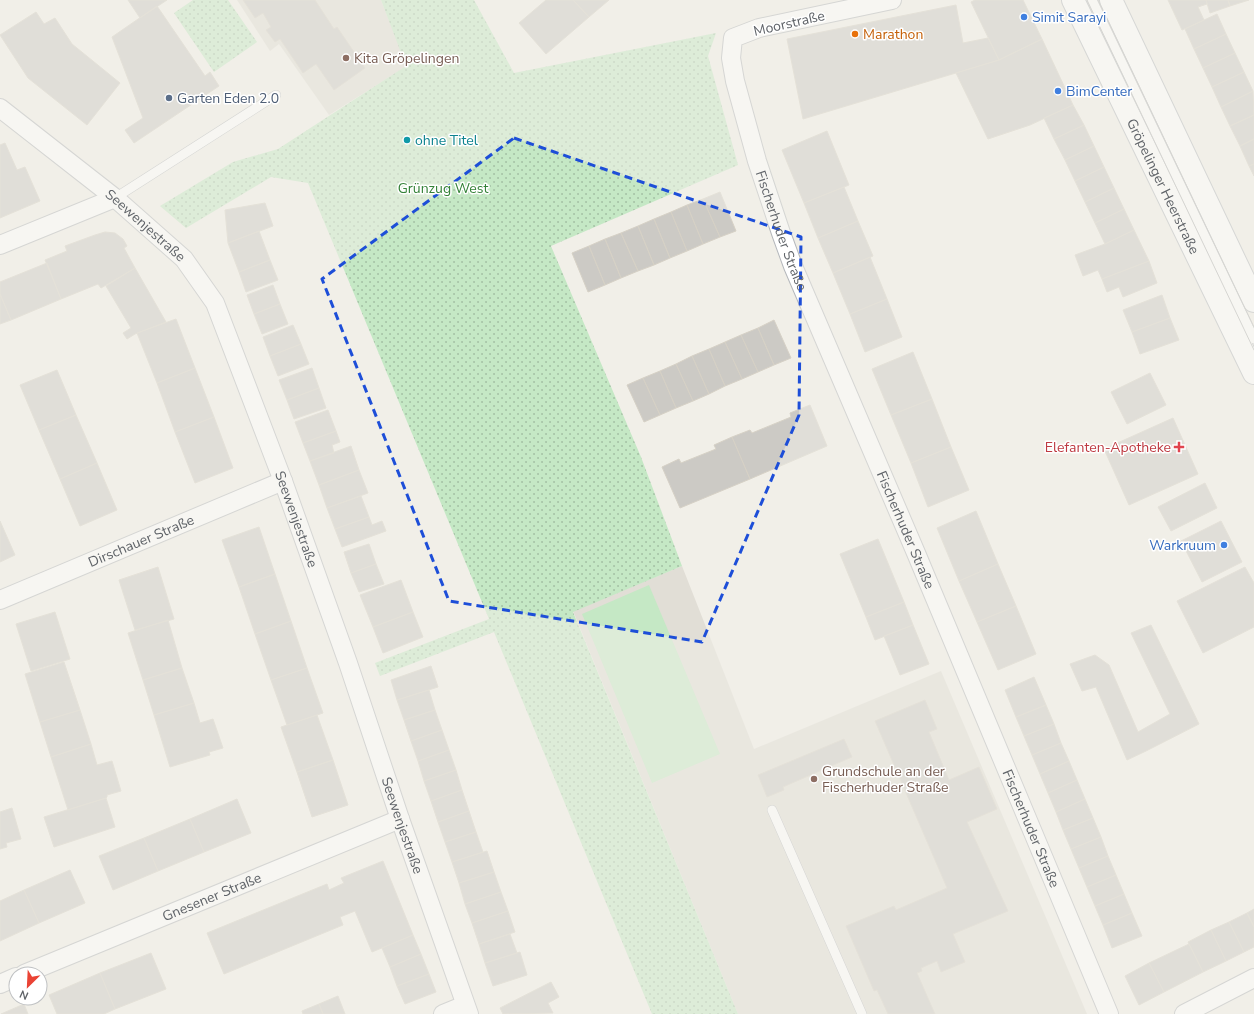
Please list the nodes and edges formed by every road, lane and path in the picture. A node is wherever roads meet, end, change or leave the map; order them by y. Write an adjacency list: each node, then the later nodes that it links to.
1 (892, 0): 5 (street, Moorstraße)
2 (1073, 0): 12 (main road, Gröpelinger Heerstraße)
3 (1092, 0): 11 (lane)
4 (1111, 0): 10 (main road)
5 (733, 38): 22 (street, Fischerhuder Straße)
6 (276, 95): 8 (lane)
7 (0, 108): 8 (street, Seewenjestraße)
8 (115, 198): 9 (street); 13 (street, Seewenjestraße)
9 (0, 245)
10 (1254, 301)
11 (1254, 339)
12 (1254, 373)
13 (283, 481): 14 (street, Dirschauer Straße); 16 (street, Seewenjestraße)
14 (0, 600)
15 (772, 810): 21 (lane)
16 (400, 819): 17 (street, Gnesener Straße); 19 (street, Seewenjestraße)
17 (43, 966)
18 (1254, 978): 23 (street)
19 (467, 1010): 20 (street)
20 (443, 1014)
21 (862, 1014)
22 (1109, 1014)
23 (1184, 1014)

